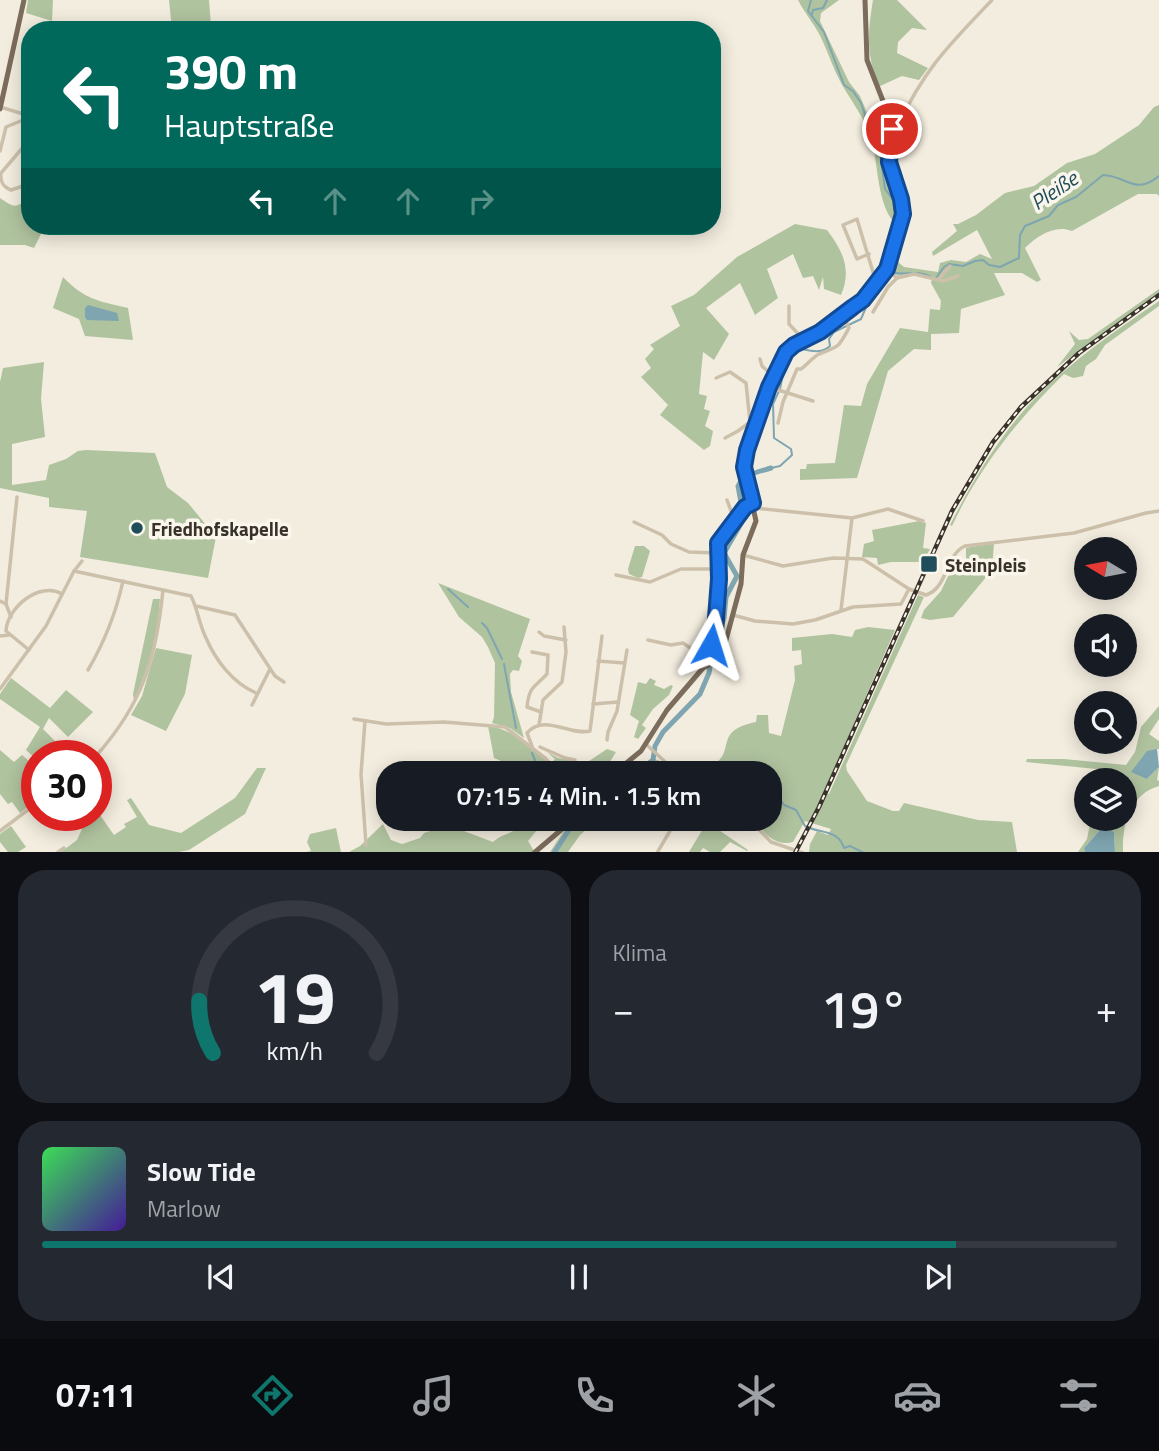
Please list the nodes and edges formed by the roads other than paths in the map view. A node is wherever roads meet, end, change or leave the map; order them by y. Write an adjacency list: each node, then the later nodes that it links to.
1 (865, 0): 7 (main road)
2 (992, 0): 7 (street)
3 (24, 1): 4 (main road)
4 (0, 108): 5 (street)
5 (21, 114)
6 (21, 121): 8 (street)
7 (892, 129): 13 (main road)
8 (0, 150)
9 (21, 150): 10 (street)
10 (21, 187)
11 (869, 254): 11 (street); 17 (street)
12 (950, 266): 16 (street)
13 (889, 270): 15 (street); 17 (main road)
14 (958, 276): 16 (street)
15 (897, 278): 16 (street); 19 (street)
16 (937, 281)
17 (876, 282): 20 (main road)
18 (789, 306): 21 (street)
19 (873, 312)
20 (843, 315): 21 (main road); 26 (street)
21 (804, 341): 23 (main road)
22 (760, 359): 23 (street)
23 (774, 377): 25 (main road)
24 (716, 378): 28 (street)
25 (769, 387): 26 (street); 28 (main road)
26 (781, 392): 27 (street); 29 (street)
27 (813, 401)
28 (753, 423): 30 (street); 33 (main road)
29 (778, 423)
30 (725, 438)
31 (18, 496): 51 (street)
32 (727, 500): 36 (street)
33 (756, 506): 35 (street); 36 (street); 40 (main road)
34 (1159, 511): 47 (street)
35 (852, 518): 37 (street); 41 (street)
36 (734, 519): 39 (street)
37 (923, 521)
38 (634, 522): 39 (street)
39 (717, 553): 43 (street)
40 (743, 555): 41 (street); 54 (main road)
41 (848, 558): 47 (street); 53 (street)
42 (82, 561): 44 (street)
43 (720, 569): 45 (street); 68 (street)
44 (74, 571): 46 (street); 49 (street)
45 (616, 575)
46 (123, 581): 48 (street); 70 (street)
47 (909, 589): 53 (street)
48 (163, 590): 52 (street); 81 (street)
49 (62, 594): 55 (street); 63 (street)
50 (0, 601): 51 (street)
51 (5, 604): 55 (street)
52 (196, 606): 69 (street); 73 (street)
53 (841, 610): 54 (street)
54 (733, 615): 68 (main road)
55 (11, 617): 58 (street)
56 (564, 627): 61 (street)
57 (539, 632): 61 (street)
58 (9, 635): 59 (street); 63 (street)
59 (0, 636)
60 (602, 636): 66 (street)
61 (566, 640): 77 (street)
62 (648, 640): 68 (street)
63 (29, 650): 72 (street)
64 (627, 650): 67 (street)
65 (532, 652): 77 (street)
66 (598, 661): 67 (street); 75 (street)
67 (624, 664): 74 (street)
68 (709, 665): 83 (main road)
69 (270, 669): 71 (street); 73 (street)
70 (88, 670)
71 (284, 682)
72 (0, 689)
73 (256, 693): 76 (street)
74 (618, 702): 75 (street); 82 (street)
75 (593, 704): 80 (street)
76 (252, 705)
77 (541, 712): 80 (street)
78 (354, 719): 79 (street)
79 (365, 721): 84 (street); 95 (street)
80 (539, 725): 84 (street)
81 (109, 740)
82 (607, 740)
83 (649, 746): 88 (main road); 89 (street)
84 (533, 748): 85 (street)
85 (540, 749): 86 (street); 87 (street)
86 (575, 760)
87 (550, 761)
88 (631, 761)
89 (666, 761)
90 (21, 815): 91 (street)
91 (0, 831)
92 (560, 831): 99 (main road)
93 (670, 831): 100 (street)
94 (760, 831): 97 (street)
95 (366, 845)
96 (64, 848): 98 (street)
97 (802, 851)
98 (57, 852)
99 (534, 852)
100 (657, 852)

